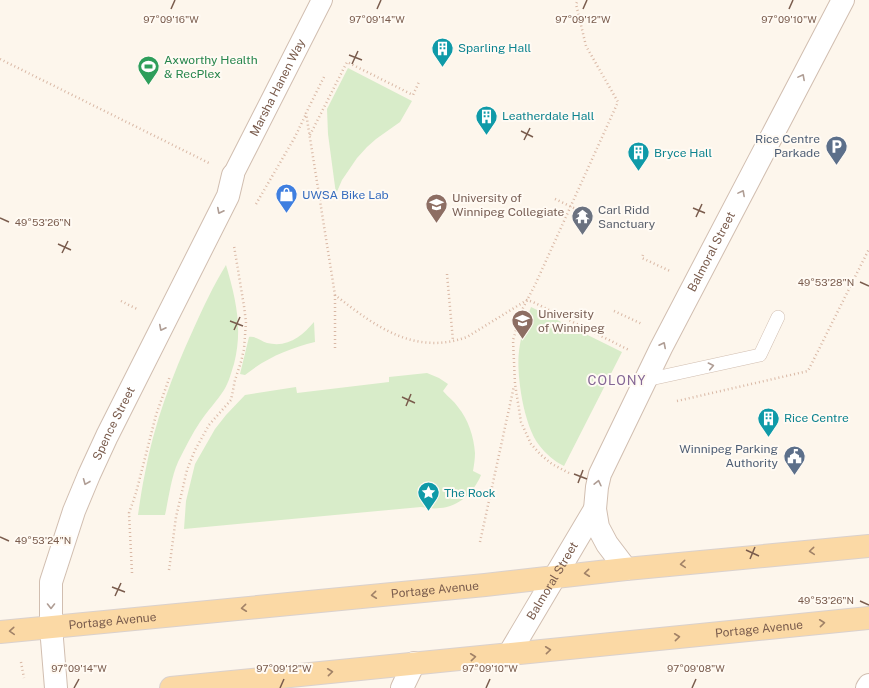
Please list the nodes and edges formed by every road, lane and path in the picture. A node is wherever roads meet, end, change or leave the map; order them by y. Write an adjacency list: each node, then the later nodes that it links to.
1 (322, 0): 9 (street, Marsha Hanen Way)
2 (578, 0): 18 (path)
3 (843, 0): 28 (street, Balmoral Street, one-way to 3)
4 (0, 59): 9 (path)
5 (324, 77): 7 (path)
6 (419, 82): 8 (path)
7 (306, 113): 8 (path); 11 (path)
8 (310, 136): 17 (path)
9 (233, 175): 39 (street, Spence Street, one-way to 39)
10 (555, 199): 12 (path, bridge)
11 (253, 209)
12 (578, 210)
13 (230, 249): 35 (path)
14 (643, 255): 15 (path)
15 (671, 272)
16 (447, 274): 24 (path)
17 (335, 295): 24 (path); 25 (path)
18 (527, 300): 24 (path); 26 (path); 29 (path)
19 (121, 301): 20 (path)
20 (137, 309)
21 (614, 311): 23 (path)
22 (778, 318): 28 (lane, one-way to 22)
23 (644, 326)
24 (453, 341)
25 (335, 348)
26 (631, 351)
27 (172, 370): 36 (path)
28 (646, 380): 31 (street, Balmoral Street, one-way to 28)
29 (514, 384): 30 (path); 32 (path)
30 (569, 473)
31 (595, 509): 34 (street, Balmoral Street); 37 (street, Balmoral Street)
32 (480, 542)
33 (869, 546): 34 (main road, Portage Avenue, one-way to 34)
34 (626, 569): 37 (main road, Portage Avenue, one-way to 37)
35 (169, 570)
36 (132, 573)
37 (554, 577): 39 (main road, Portage Avenue, one-way to 39); 41 (street, Balmoral Street)
38 (869, 618): 41 (main road, Portage Avenue, one-way to 38)
39 (51, 627): 40 (main road, Portage Avenue, one-way to 40); 46 (street, Spence Street)
40 (0, 632)
41 (509, 654): 43 (main road, Portage Avenue, one-way to 41)
42 (21, 662): 44 (path)
43 (414, 663): 47 (main road, Portage Avenue, one-way to 43); 48 (street)
44 (24, 678)
45 (869, 685): 49 (street)
46 (56, 688)
47 (171, 688)
48 (402, 688)
49 (867, 688)

